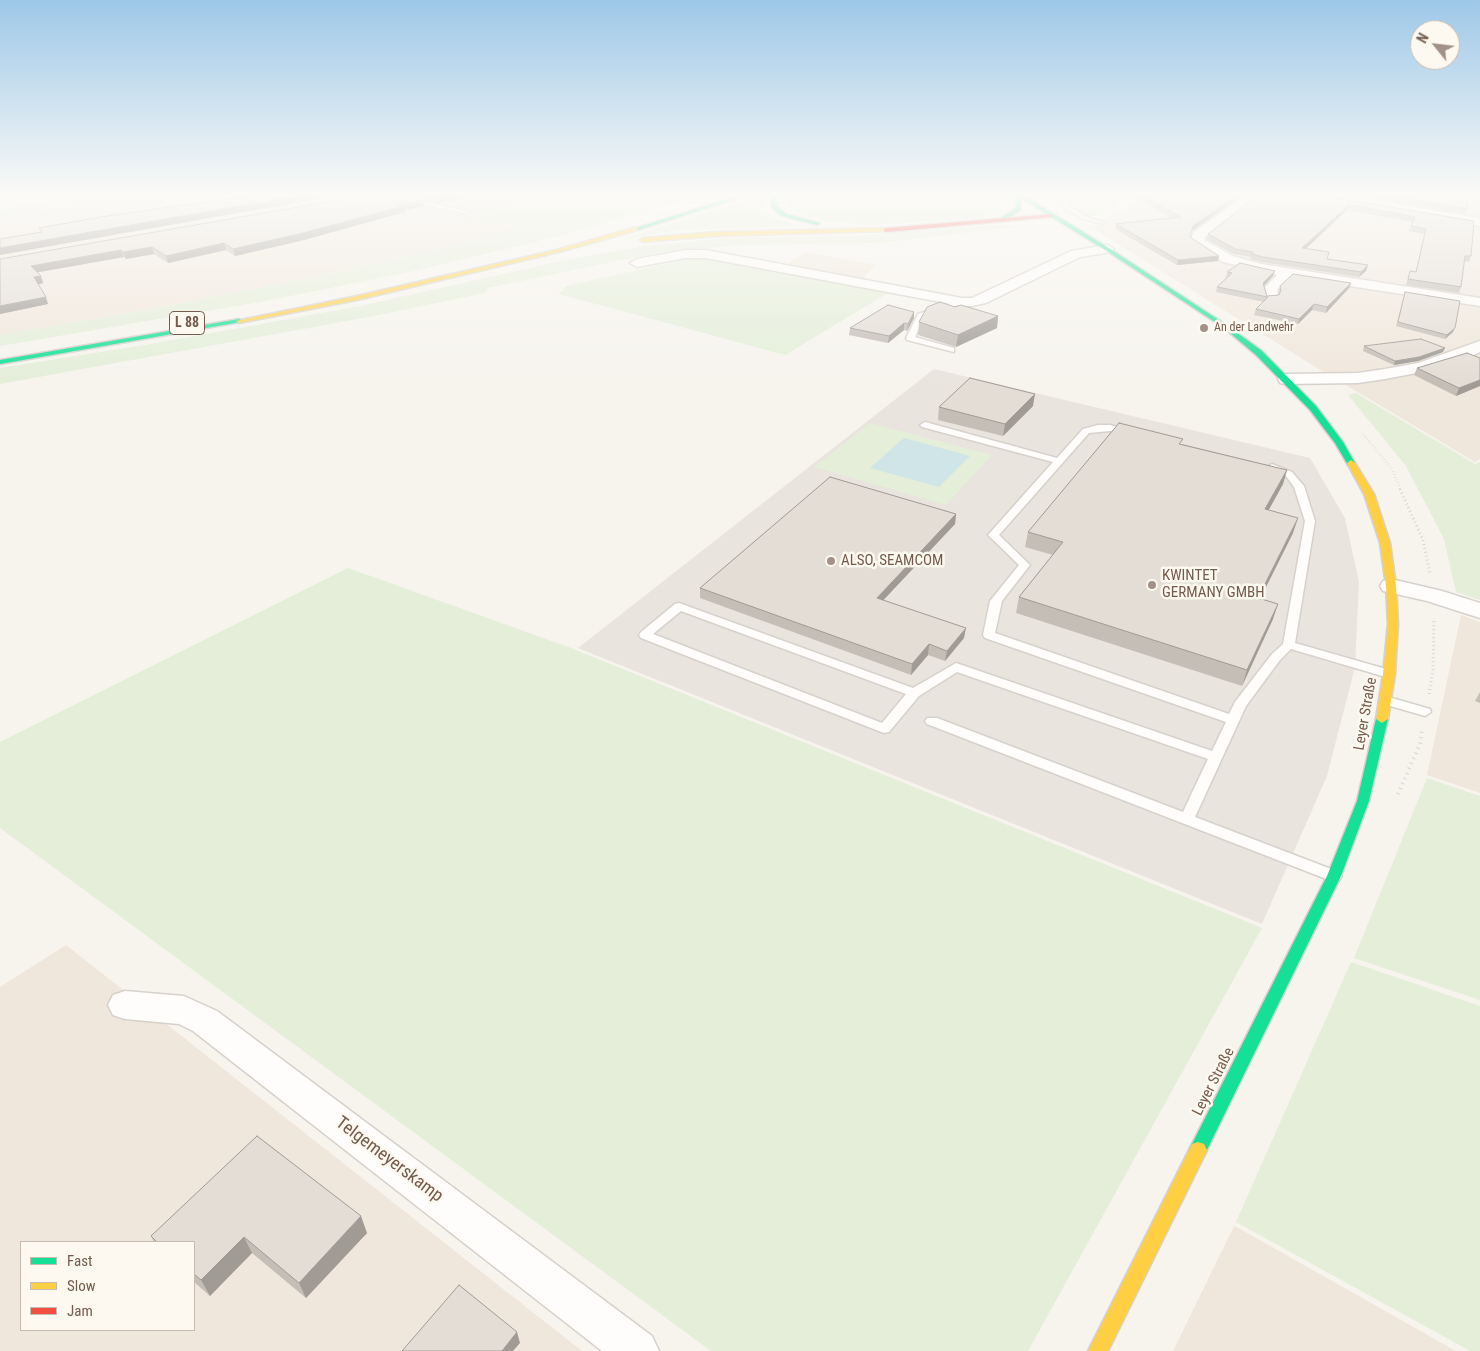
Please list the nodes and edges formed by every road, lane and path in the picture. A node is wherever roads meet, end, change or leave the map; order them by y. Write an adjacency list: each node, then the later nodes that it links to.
1 (506, 256): 17 (main road, L 88)
2 (537, 256): 9 (main road, L 88)
3 (547, 256): 9 (main road)
4 (674, 256): 10 (street)
5 (717, 256): 13 (street)
6 (1072, 256): 13 (street)
7 (1118, 256): 19 (main road, Leyer Straße)
8 (1223, 256): 11 (street)
9 (514, 262): 18 (main road, L 88)
10 (636, 263)
11 (1287, 273): 12 (street); 14 (street)
12 (1271, 296)
13 (962, 302): 16 (lane)
14 (1480, 302)
15 (1480, 346): 19 (street)
16 (950, 350)
17 (0, 353)
18 (0, 362)
19 (1286, 379): 24 (main road, Leyer Straße)
20 (925, 425): 22 (lane)
21 (1145, 436): 22 (lane)
22 (1059, 461): 31 (lane)
23 (1261, 464): 26 (lane)
24 (1391, 586): 25 (street); 27 (main road, Leyer Straße)
25 (1480, 611)
26 (1289, 645): 27 (lane); 31 (lane)
27 (1389, 674): 29 (main road, Leyer Straße)
28 (914, 693): 28 (lane); 33 (lane)
29 (1385, 700): 30 (lane); 35 (main road, Leyer Straße)
30 (1425, 712)
31 (1233, 720): 33 (lane)
32 (932, 721): 34 (lane)
33 (1216, 757): 34 (lane)
34 (1187, 819): 35 (lane)
35 (1334, 876): 38 (main road, Leyer Straße)
36 (125, 1005): 37 (street, Telgemeyerskamp)
37 (637, 1351)
38 (1098, 1351)

